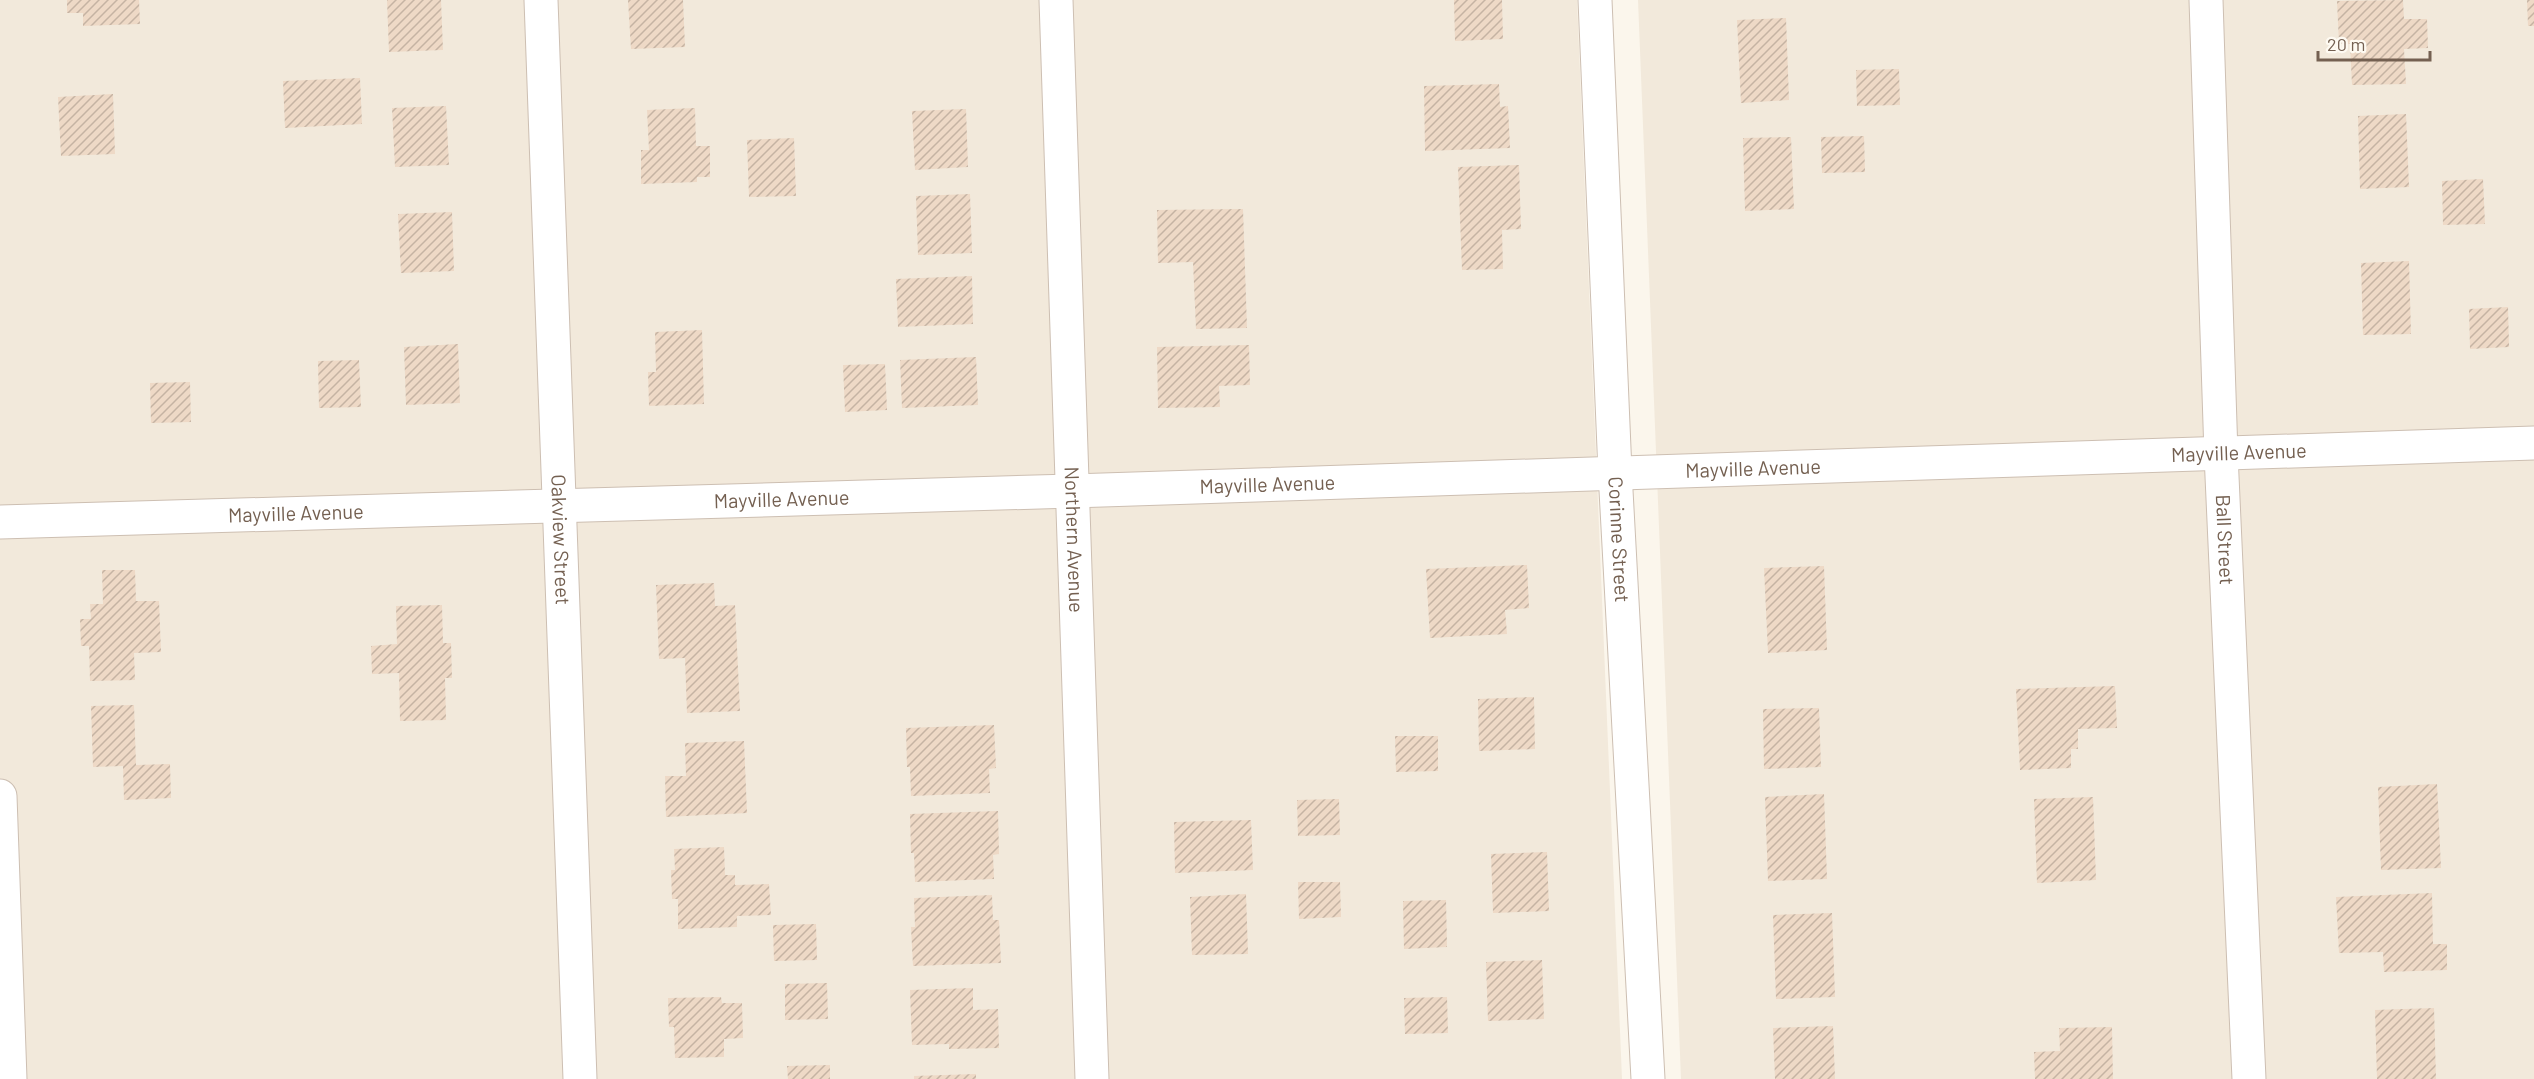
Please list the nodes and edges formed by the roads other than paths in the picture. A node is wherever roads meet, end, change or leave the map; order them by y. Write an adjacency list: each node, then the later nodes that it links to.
1 (541, 0): 9 (street, Oakview Street)
2 (1056, 0): 8 (street, Northern Avenue)
3 (1595, 0): 7 (street, Corinne Street)
4 (2206, 0): 6 (street, Ball Street)
5 (2534, 443): 6 (street, Mayville Avenue)
6 (2221, 454): 7 (street, Mayville Avenue); 16 (street, Ball Street)
7 (1615, 472): 8 (street, Mayville Avenue); 15 (street, Corinne Street)
8 (1072, 491): 9 (street, Mayville Avenue); 14 (street, Northern Avenue)
9 (558, 507): 10 (street, Mayville Avenue); 13 (street, Oakview Street)
10 (0, 522)
11 (0, 796): 12 (street)
12 (10, 1079)
13 (580, 1079)
14 (1092, 1079)
15 (1648, 1079)
16 (2249, 1079)

